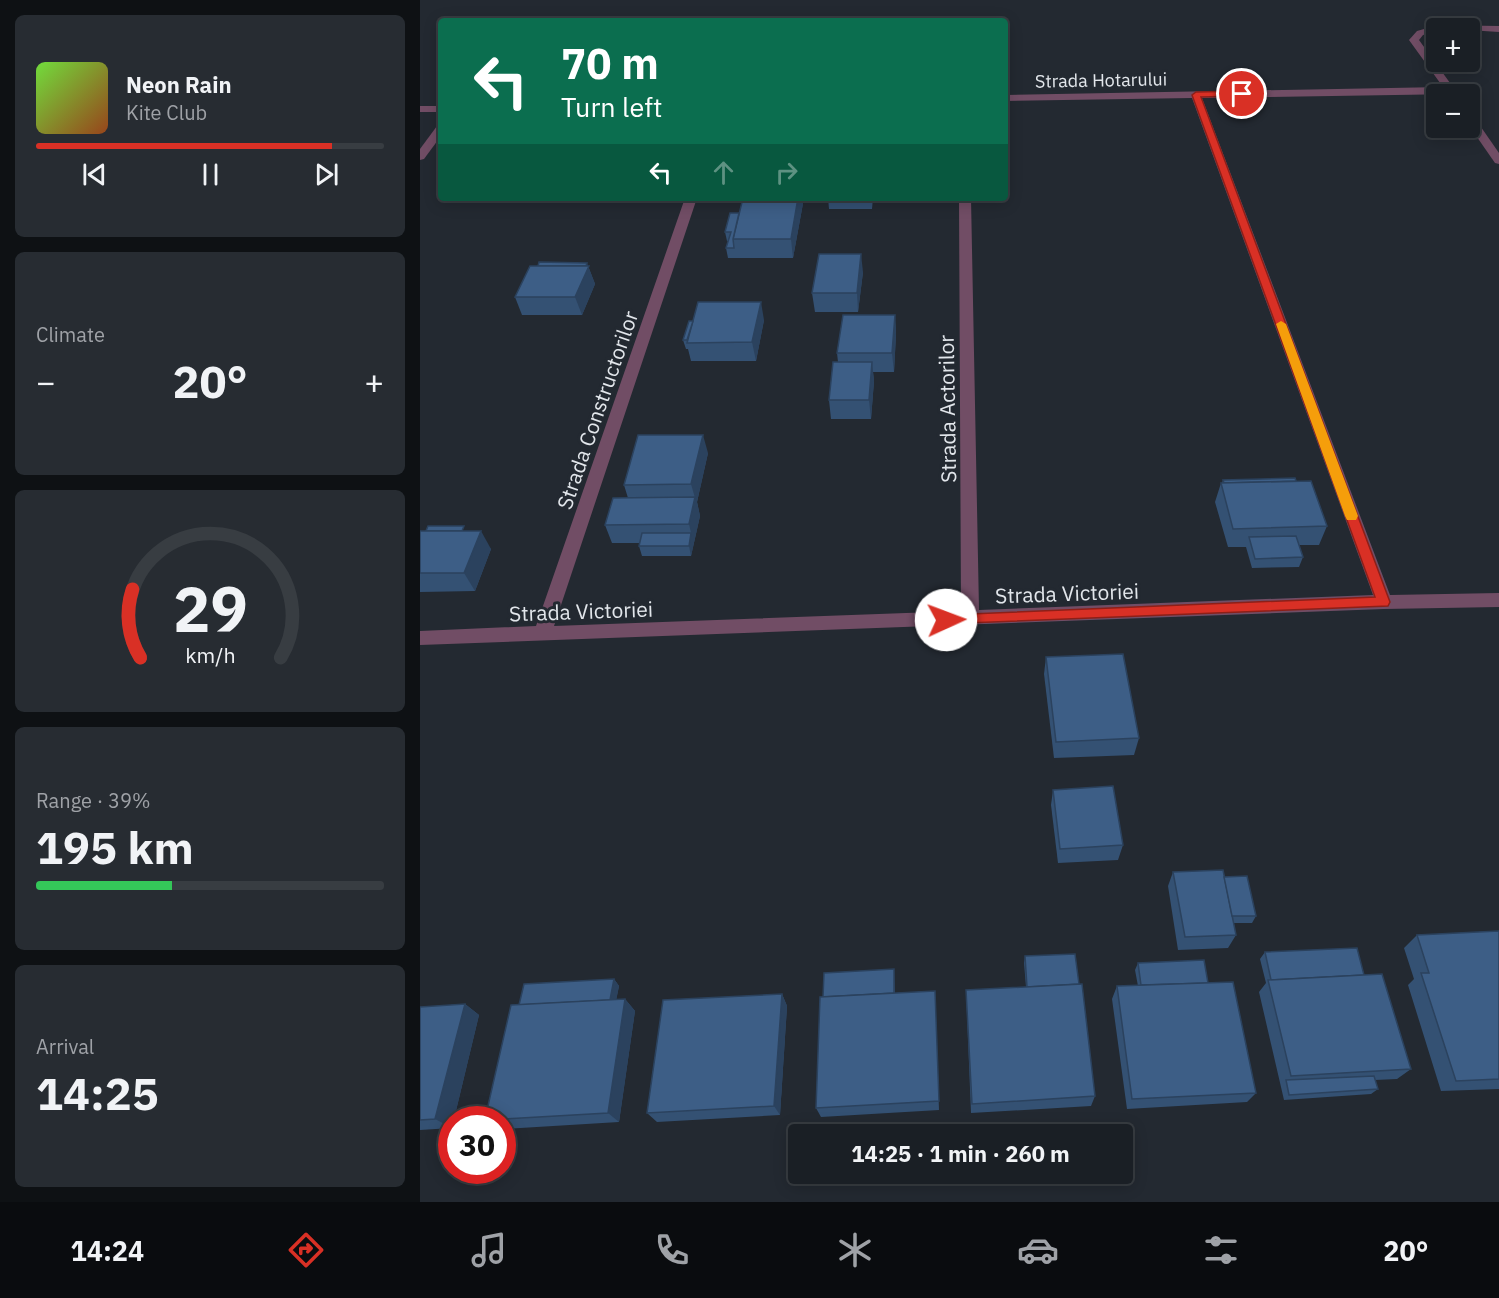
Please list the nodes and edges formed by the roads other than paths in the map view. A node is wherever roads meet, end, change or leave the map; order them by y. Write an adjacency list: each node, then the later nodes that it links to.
1 (1480, 29): 2 (street)
2 (1499, 29)
3 (1426, 32): 4 (street)
4 (1426, 57)
5 (1426, 92): 6 (street, Strada Hotarului)
6 (1196, 95): 7 (street, Strada Hotarului); 17 (street)
7 (1008, 98)
8 (420, 109): 9 (street)
9 (438, 109)
10 (438, 132): 12 (street)
11 (1480, 133): 13 (street)
12 (420, 157)
13 (1499, 161)
14 (690, 201): 19 (street, Strada Constructorilor)
15 (965, 201): 18 (street, Strada Actorilor)
16 (1499, 600): 17 (street, Strada Victoriei)
17 (1383, 602): 18 (street, Strada Victoriei)
18 (970, 619): 19 (street, Strada Victoriei)
19 (542, 635): 20 (street, Strada Victoriei)
20 (420, 638)

